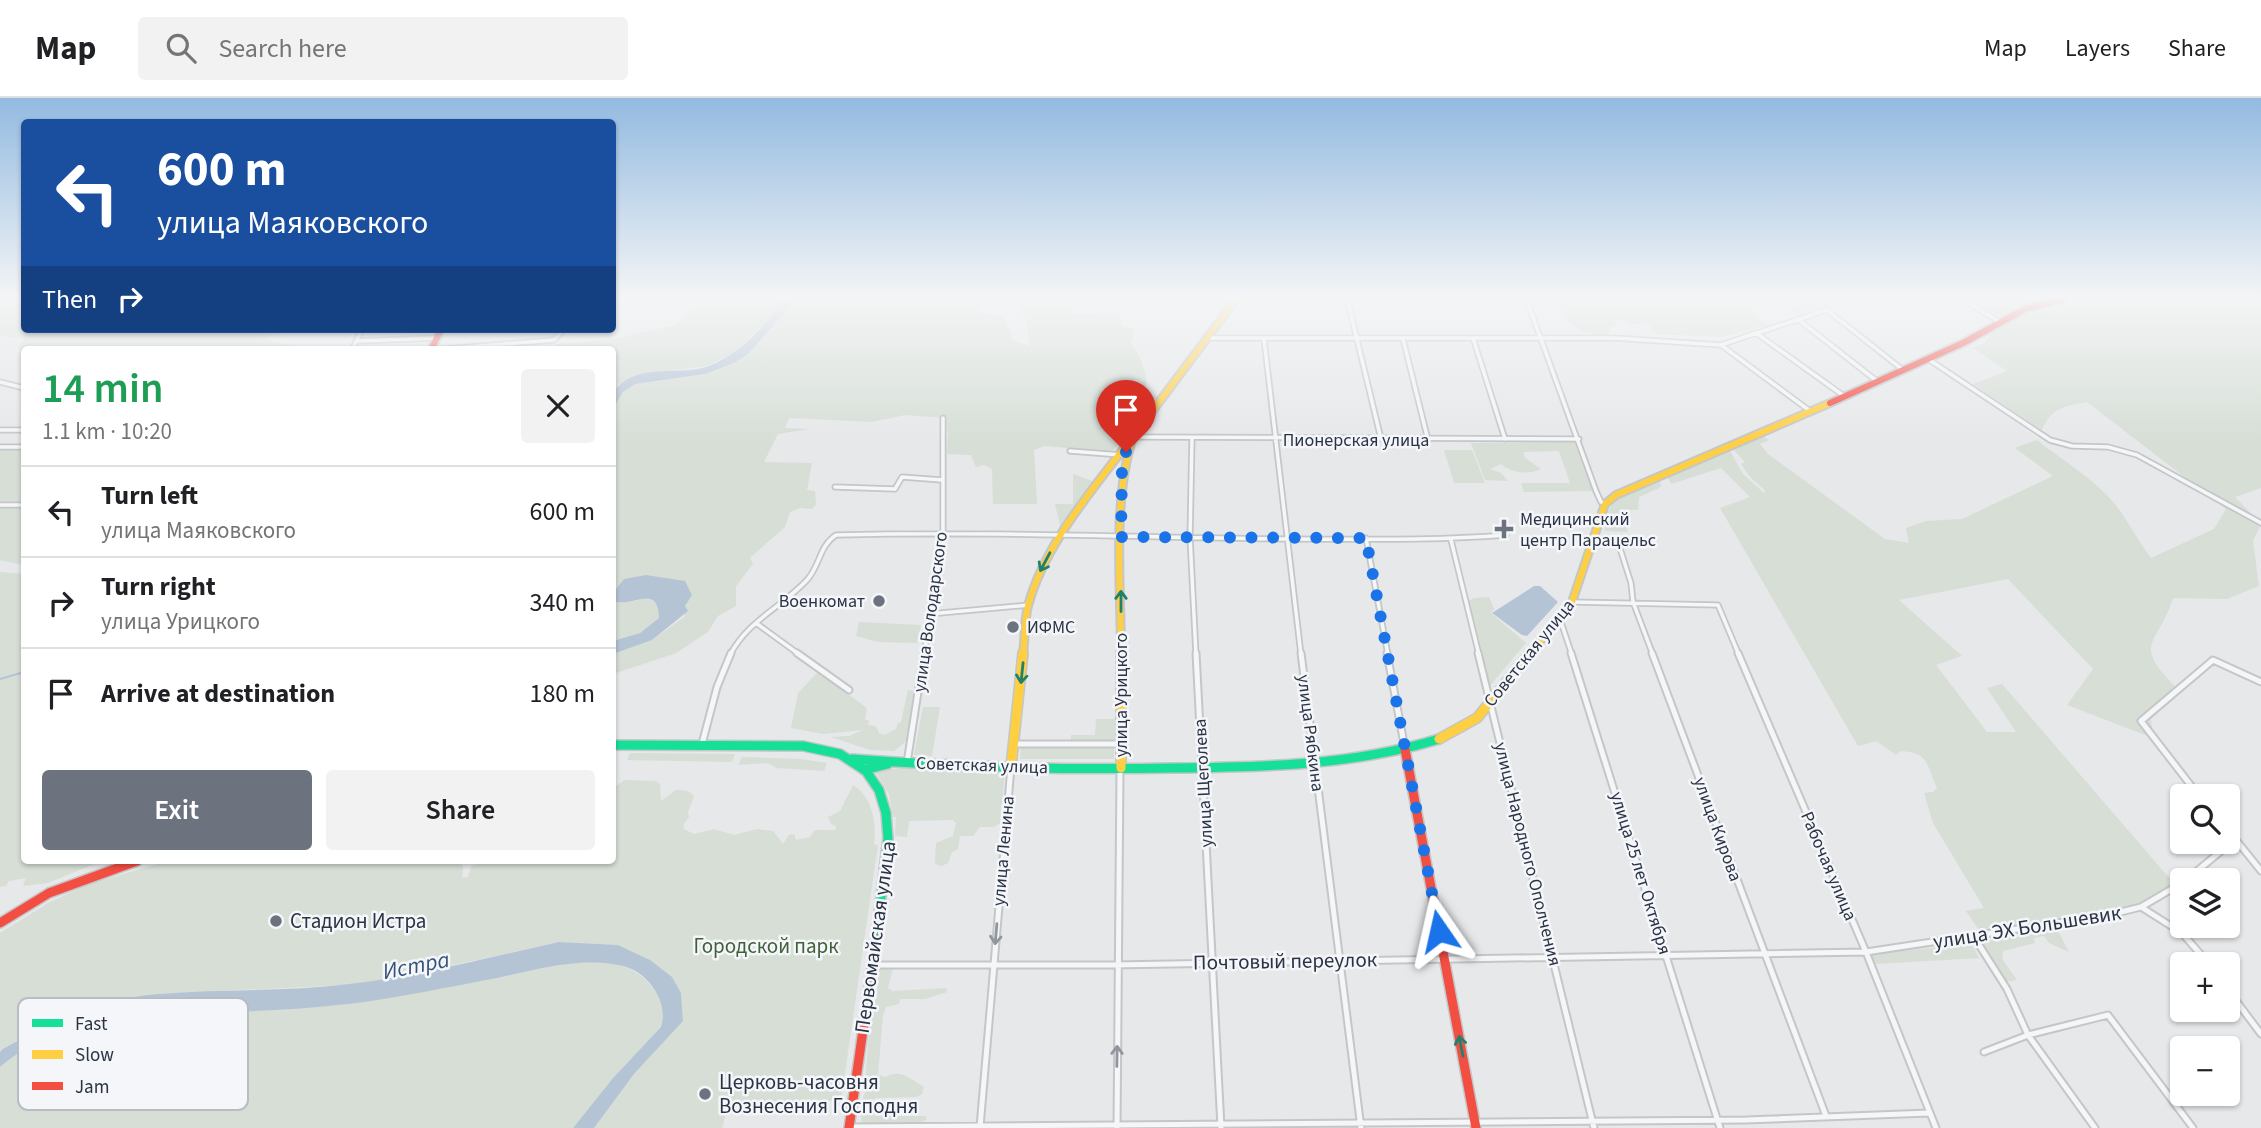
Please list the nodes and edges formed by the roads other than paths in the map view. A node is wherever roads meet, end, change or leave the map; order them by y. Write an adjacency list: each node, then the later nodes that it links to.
1 (1203, 346): 22 (main road)
2 (1265, 346): 24 (street, улица Рябкина)
3 (1359, 346): 25 (street)
4 (1405, 346): 28 (street)
5 (1476, 346): 26 (street)
6 (1545, 346): 27 (street)
7 (1722, 346): 18 (street)
8 (1774, 346): 17 (street)
9 (1832, 346): 15 (street)
10 (1873, 346): 13 (street)
11 (1953, 346): 12 (main road)
12 (1928, 359): 13 (main road); 40 (street)
13 (1903, 370): 15 (main road)
14 (0, 382): 16 (street)
15 (1878, 382): 17 (main road)
16 (21, 387)
17 (1844, 396): 18 (main road)
18 (1810, 411): 37 (main road)
19 (943, 418): 35 (street, улица Володарского)
20 (0, 430): 21 (street)
21 (21, 430)
22 (1133, 438): 23 (street, Пионерская улица); 32 (main road, улица Ленина)
23 (1192, 438): 24 (street, Пионерская улица); 45 (street, улица Щеголева)
24 (1277, 439): 25 (street, Пионерская улица); 46 (street, улица Рябкина)
25 (1381, 439): 28 (street, Пионерская улица)
26 (1505, 439): 27 (street, Пионерская улица); 28 (street, Пионерская улица)
27 (1579, 439): 37 (street)
28 (1428, 440)
29 (0, 447): 30 (street)
30 (21, 447)
31 (1070, 451): 32 (street)
32 (1122, 455): 33 (main road, улица Ленина); 34 (main road, улица Урицкого)
33 (1113, 464): 34 (main road); 42 (main road, улица Ленина)
34 (1122, 468): 44 (main road, улица Урицкого)
35 (942, 480): 36 (street); 41 (street, улица Володарского)
36 (835, 487)
37 (1605, 504): 50 (main road, Советская улица)
38 (0, 505): 39 (street)
39 (21, 505)
40 (2261, 523)
41 (943, 533): 42 (street); 53 (street, улица Володарского); 55 (street)
42 (1061, 535): 44 (street); 52 (main road, улица Ленина, one-way to 52)
43 (1506, 535): 49 (street)
44 (1121, 537): 45 (street); 61 (main road, улица Урицкого, one-way to 44)
45 (1190, 537): 46 (street); 70 (street, улица Щеголева)
46 (1286, 537): 47 (street); 67 (street, улица Рябкина)
47 (1366, 538): 49 (street); 63 (street)
48 (1617, 539): 51 (street, улица Кирова)
49 (1451, 540): 58 (street, улица Народного Ополчения)
50 (1572, 602): 51 (street); 54 (main road, Советская улица)
51 (1633, 602): 82 (street, улица Кирова); 83 (street, Рабочая улица)
52 (1029, 605): 53 (street); 60 (main road, улица Ленина, one-way to 60)
53 (929, 614): 66 (street, улица Володарского)
54 (1560, 619): 58 (main road, Советская улица); 85 (street, улица 25 лет Октября)
55 (756, 623): 57 (street); 62 (street)
56 (2261, 681): 72 (street)
57 (849, 690)
58 (1491, 699): 63 (main road, Советская улица); 86 (street, улица Народного Ополчения)
59 (616, 744): 62 (main road, Советская улица)
60 (1014, 744): 61 (street); 68 (main road, улица Ленина)
61 (1122, 744): 69 (main road, улица Урицкого)
62 (701, 745): 64 (main road, Советская улица)
63 (1405, 749): 67 (main road, Советская улица); 87 (main road)
64 (850, 758): 65 (main road, Советская улица); 71 (main road, Первомайская улица)
65 (893, 763): 66 (main road, Советская улица); 71 (main road, Советская улица)
66 (907, 763): 68 (main road, Советская улица)
67 (1315, 766): 70 (main road, Советская улица); 88 (street, улица Рябкина)
68 (1011, 767): 69 (main road, Советская улица); 91 (street, улица Ленина, one-way to 91)
69 (1121, 768): 70 (main road, Советская улица); 92 (street, улица Урицкого)
70 (1202, 768): 89 (street, улица Щеголева)
71 (864, 770): 90 (main road, Первомайская улица)
72 (2190, 784)
73 (2240, 845): 77 (street)
74 (2219, 854): 76 (street, улица ЭХ Большевик)
75 (124, 864): 80 (main road)
76 (2201, 868)
77 (2261, 871)
78 (2170, 890): 79 (street, улица ЭХ Большевик)
79 (2141, 907): 81 (street, улица ЭХ Большевик); 84 (street)
80 (0, 923)
81 (1974, 937): 83 (street, улица ЭХ Большевик); 95 (street)
82 (1764, 951): 83 (street, Почтовый переулок); 85 (street, Почтовый переулок); 98 (street, улица Кирова)
83 (1866, 952): 97 (street, Рабочая улица)
84 (2199, 952)
85 (1666, 954): 86 (street, Почтовый переулок); 100 (street, улица 25 лет Октября)
86 (1552, 957): 87 (street, Почтовый переулок); 99 (street, улица Народного Ополчения)
87 (1445, 959): 88 (street, Почтовый переулок); 101 (main road, one-way to 87)
88 (1338, 960): 89 (street, Почтовый переулок); 102 (street, улица Рябкина)
89 (1212, 963): 92 (street, Почтовый переулок); 105 (street, улица Щеголева)
90 (872, 965): 91 (street, Почтовый переулок); 106 (main road, Первомайская улица)
91 (993, 965): 92 (street, Почтовый переулок); 104 (street, улица Ленина)
92 (1118, 965): 103 (street, улица Урицкого, one-way to 92)
93 (2240, 1006): 94 (street)
94 (2261, 1034)
95 (2028, 1035): 96 (street); 110 (street); 111 (street)
96 (1984, 1052)
97 (1929, 1113): 98 (street); 109 (street, Рабочая улица)
98 (1826, 1116): 100 (street)
99 (1592, 1119): 100 (street); 101 (street); 107 (street, улица Народного Ополчения)
100 (1718, 1120): 108 (street, улица 25 лет Октября)
101 (1475, 1124): 102 (street)
102 (1360, 1125): 105 (street)
103 (1118, 1126): 104 (street); 105 (street)
104 (980, 1127): 106 (street)
105 (1222, 1127)
106 (849, 1128)
107 (1594, 1128)
108 (1720, 1128)
109 (1936, 1128)
110 (2095, 1128)
111 (2193, 1128)

